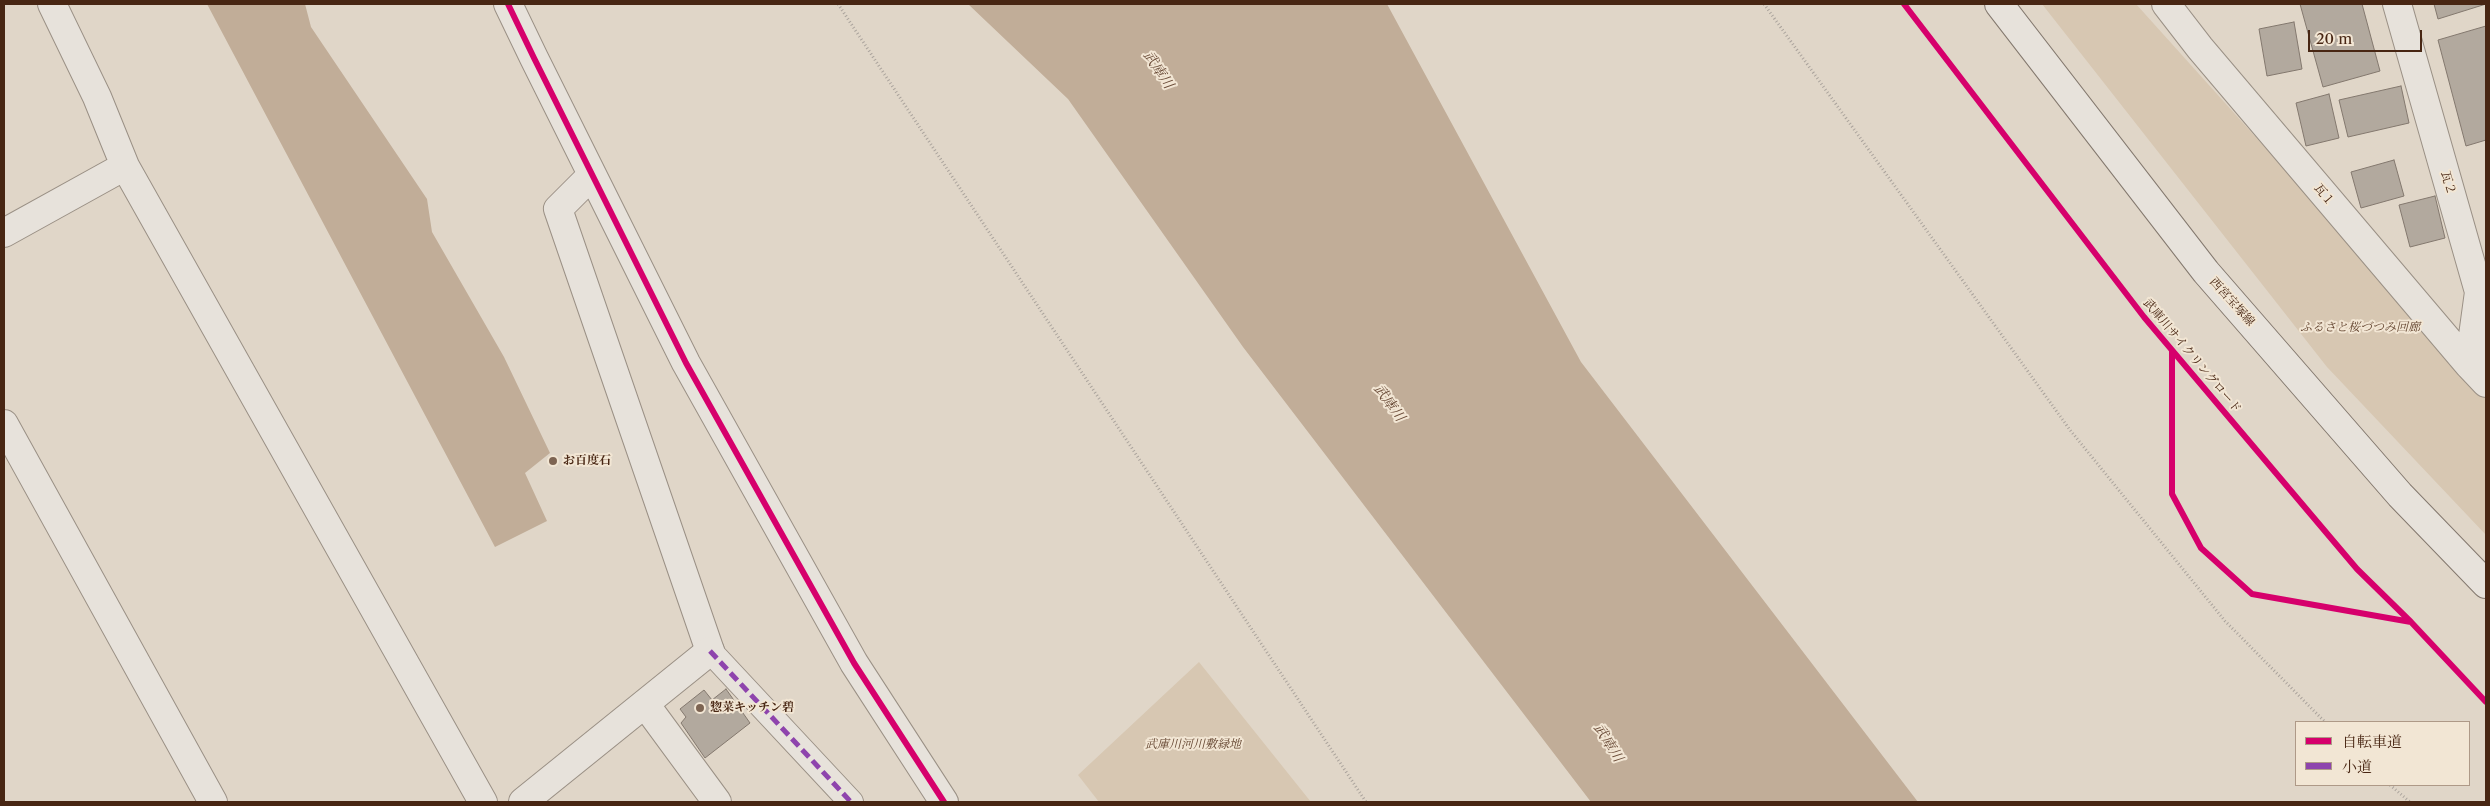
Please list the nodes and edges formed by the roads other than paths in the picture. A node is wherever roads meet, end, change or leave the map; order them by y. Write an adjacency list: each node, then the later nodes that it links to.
1 (52, 4): 6 (street)
2 (508, 4): 7 (street)
3 (1999, 4): 11 (street, 西宮宝塚線)
4 (2166, 4): 9 (street, 瓦１)
5 (2397, 4): 9 (street, 瓦２)
6 (125, 166): 8 (street); 15 (street)
7 (592, 175): 12 (street); 19 (street)
8 (4, 233)
9 (2480, 369)
10 (4, 424): 14 (street)
11 (2486, 584)
12 (710, 651): 13 (street); 18 (street)
13 (645, 704): 16 (street); 17 (street)
14 (214, 802)
15 (483, 802)
16 (523, 802)
17 (717, 802)
18 (852, 802)
19 (944, 802)

